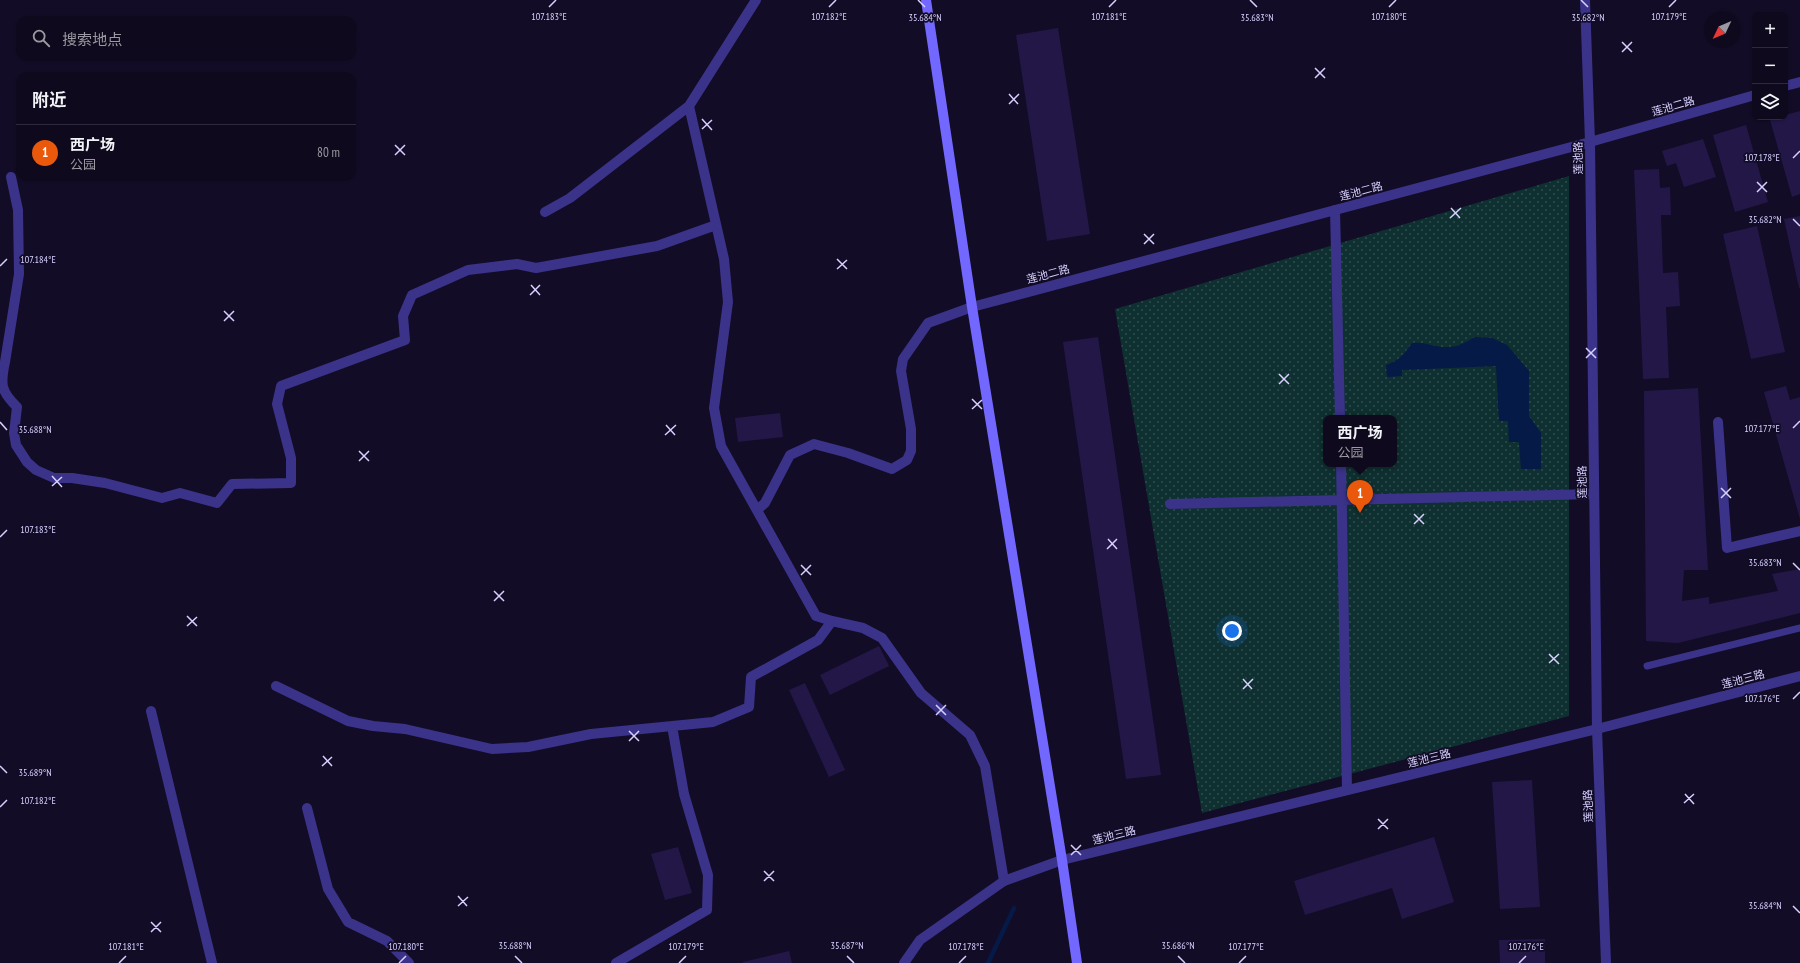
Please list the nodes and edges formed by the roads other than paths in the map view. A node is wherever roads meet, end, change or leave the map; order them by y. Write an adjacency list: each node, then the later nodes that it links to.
1 (756, 0): 7 (street)
2 (926, 0): 13 (main road)
3 (1585, 0): 8 (street, 莲池路)
4 (1800, 82): 5 (street)
5 (1788, 85)
6 (1752, 96): 8 (street, 莲池二路)
7 (689, 106): 11 (street); 12 (street)
8 (1590, 142): 10 (street, 莲池二路); 17 (street, 莲池路)
9 (11, 177): 12 (street)
10 (1335, 210): 13 (street, 莲池二路); 14 (street)
11 (545, 212)
12 (716, 225): 20 (street)
13 (972, 306): 20 (street, 莲池二路); 32 (main road)
14 (1340, 415)
15 (1718, 422): 21 (street)
16 (1341, 467): 18 (street)
17 (1594, 494): 18 (street); 29 (street, 莲池路)
18 (1341, 500): 19 (street); 30 (street)
19 (1170, 504)
20 (757, 510): 22 (street)
21 (1800, 531)
22 (832, 621): 28 (street); 33 (street)
23 (1800, 628): 24 (lane)
24 (1647, 666)
25 (1800, 676): 29 (street, 莲池三路)
26 (276, 686): 28 (street)
27 (151, 711): 34 (street)
28 (672, 726): 36 (street)
29 (1597, 729): 30 (street, 莲池三路); 39 (street, 莲池路)
30 (1347, 790): 32 (street, 莲池三路)
31 (307, 808): 35 (street)
32 (1062, 860): 33 (street, 莲池三路); 38 (main road)
33 (1004, 881): 37 (street, 莲池三路)
34 (212, 963)
35 (409, 963)
36 (616, 963)
37 (904, 963)
38 (1077, 963)
39 (1606, 963)

